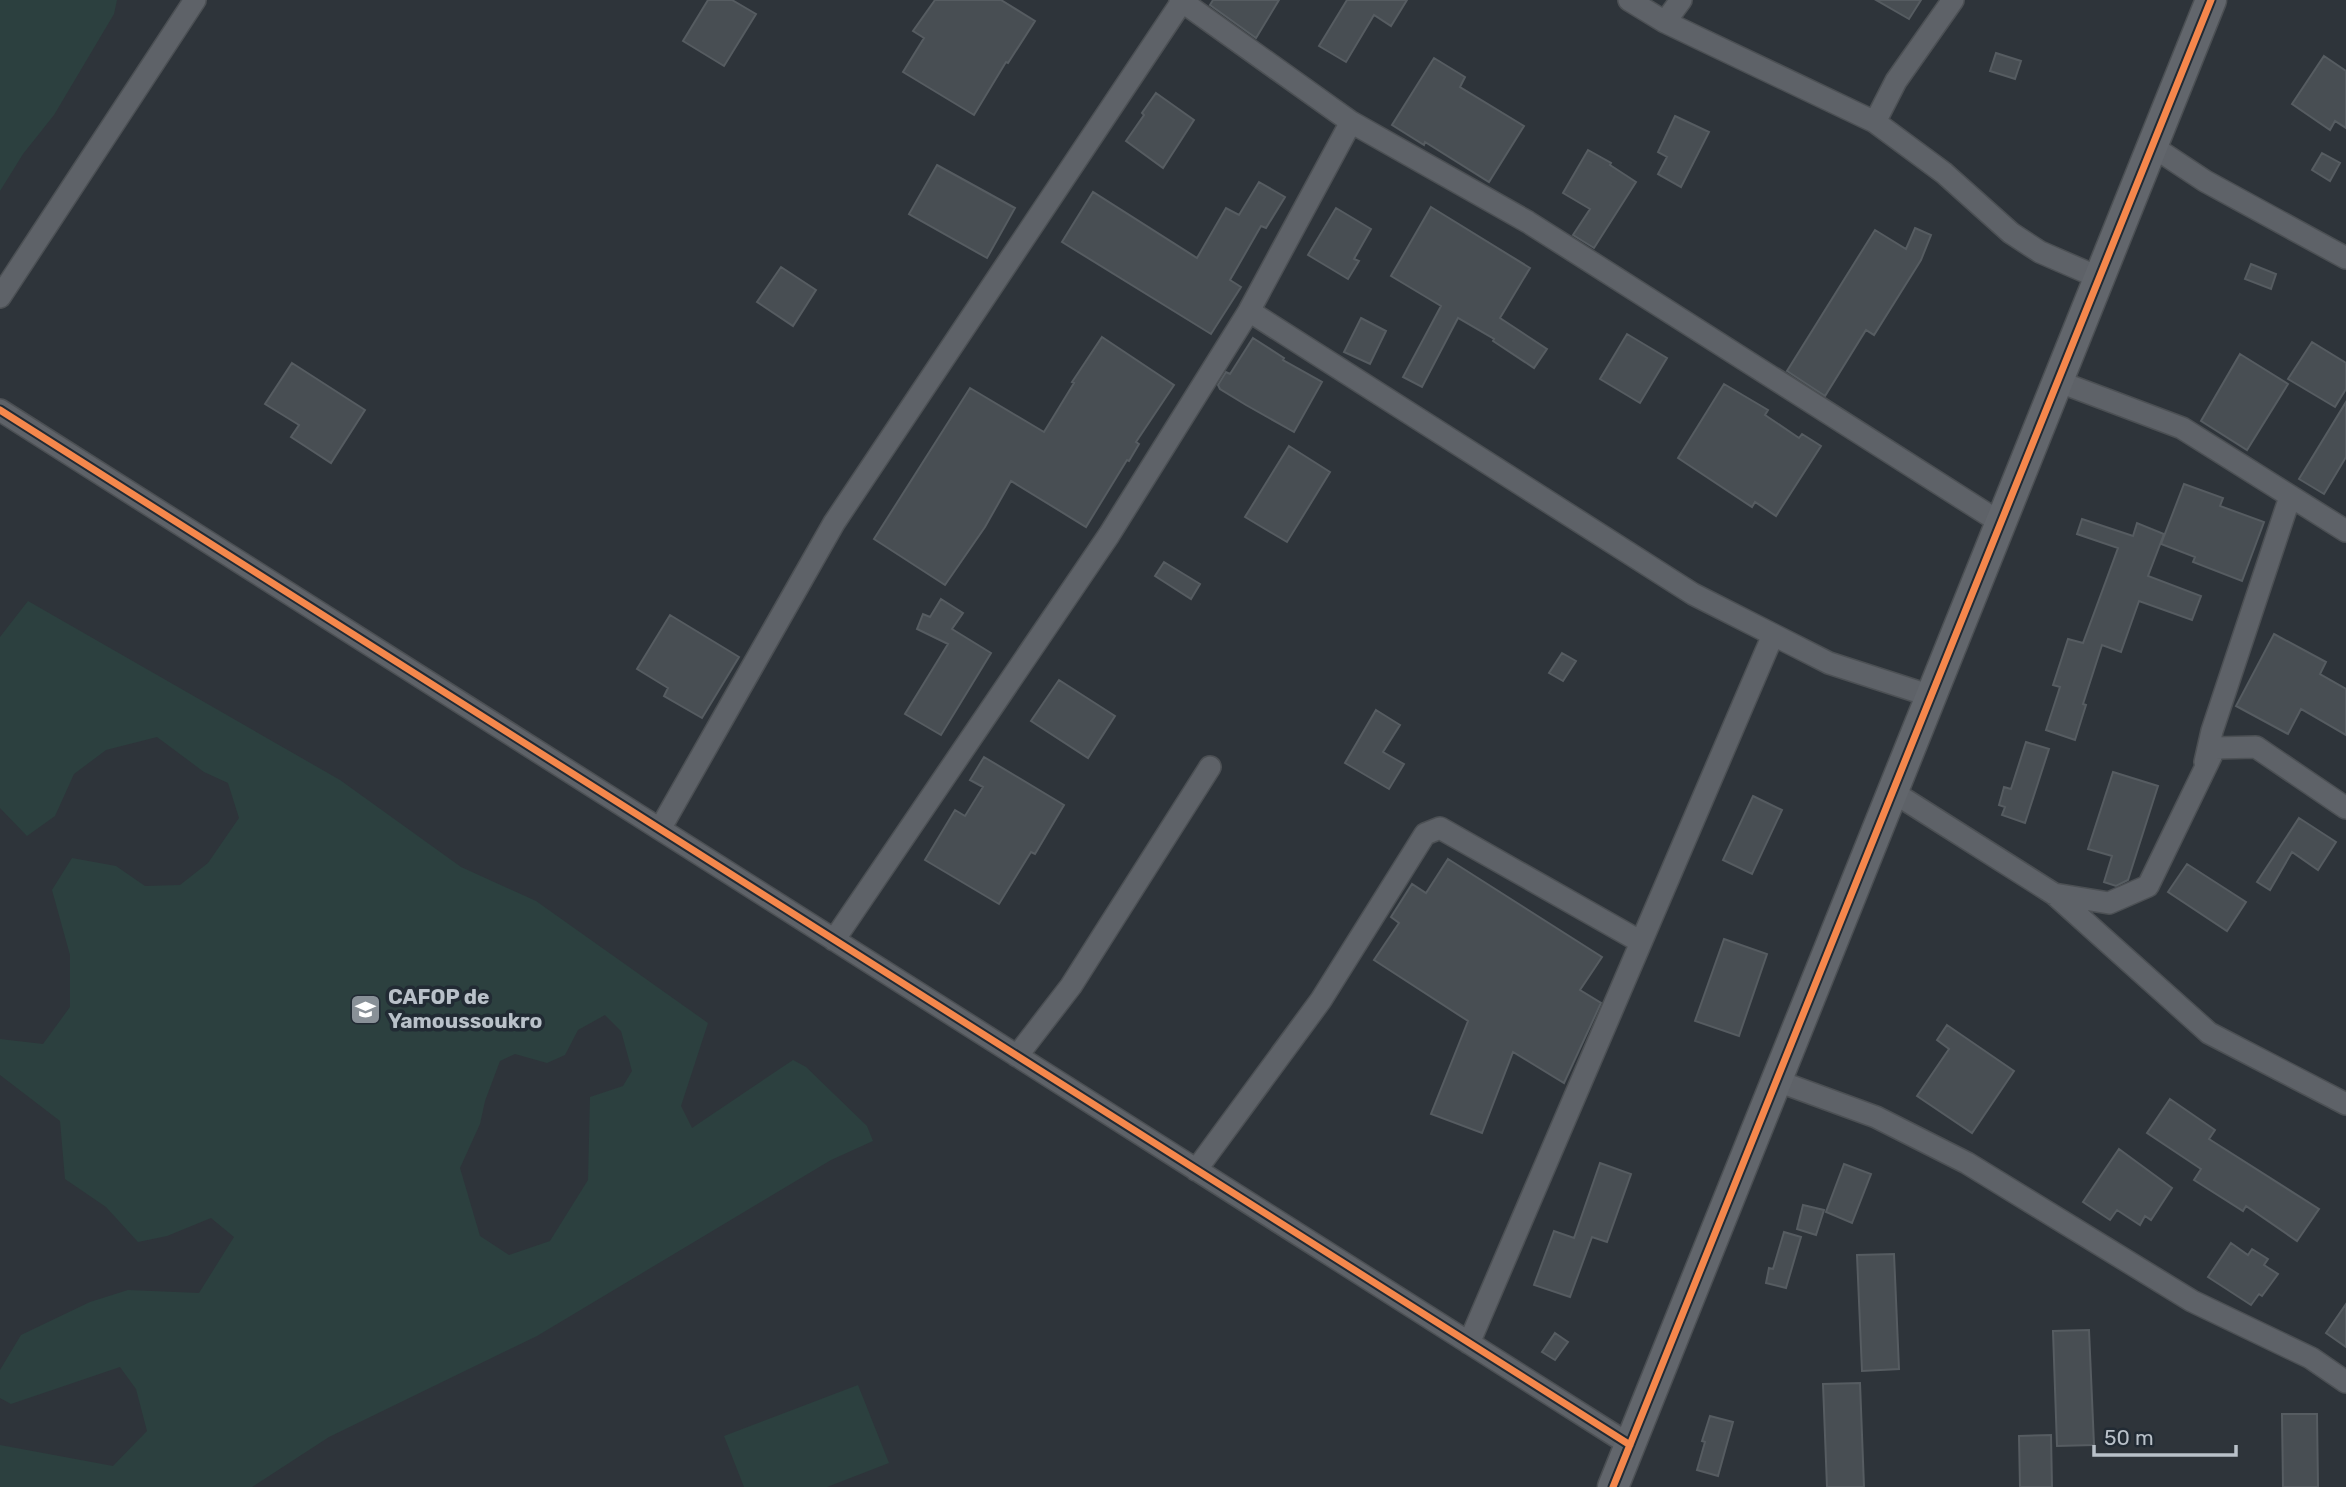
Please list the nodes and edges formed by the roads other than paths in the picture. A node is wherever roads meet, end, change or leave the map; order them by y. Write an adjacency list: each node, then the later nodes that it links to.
1 (195, 0): 13 (street)
2 (1182, 0): 8 (street); 26 (street)
3 (1629, 0): 7 (street)
4 (1681, 0): 7 (street)
5 (1952, 0): 9 (street)
6 (2211, 0): 10 (street)
7 (1665, 22): 9 (street)
8 (1351, 122): 14 (street); 18 (street)
9 (1875, 122): 12 (street)
10 (2152, 146): 11 (street); 12 (street)
11 (2346, 258)
12 (2100, 278): 15 (street)
13 (0, 298)
14 (1249, 311): 20 (street); 28 (street)
15 (2057, 381): 17 (street); 18 (street)
16 (0, 410): 26 (street)
17 (2290, 497): 19 (street); 23 (street)
18 (2001, 523): 21 (street)
19 (2346, 531)
20 (1773, 635): 21 (street); 29 (street)
21 (1931, 696): 24 (street)
22 (1210, 767): 30 (street)
23 (2203, 771): 25 (street); 27 (street)
24 (1893, 792): 27 (street); 31 (street)
25 (2346, 808)
26 (660, 829): 28 (street)
27 (2054, 894): 32 (street)
28 (834, 940): 30 (street)
29 (1641, 942): 33 (street); 34 (street)
30 (1017, 1056): 33 (street)
31 (1775, 1080): 35 (street); 36 (street)
32 (2346, 1104)
33 (1196, 1170): 34 (street)
34 (1469, 1343): 36 (street)
35 (2346, 1382)
36 (1630, 1445): 37 (street)
37 (1613, 1487)

